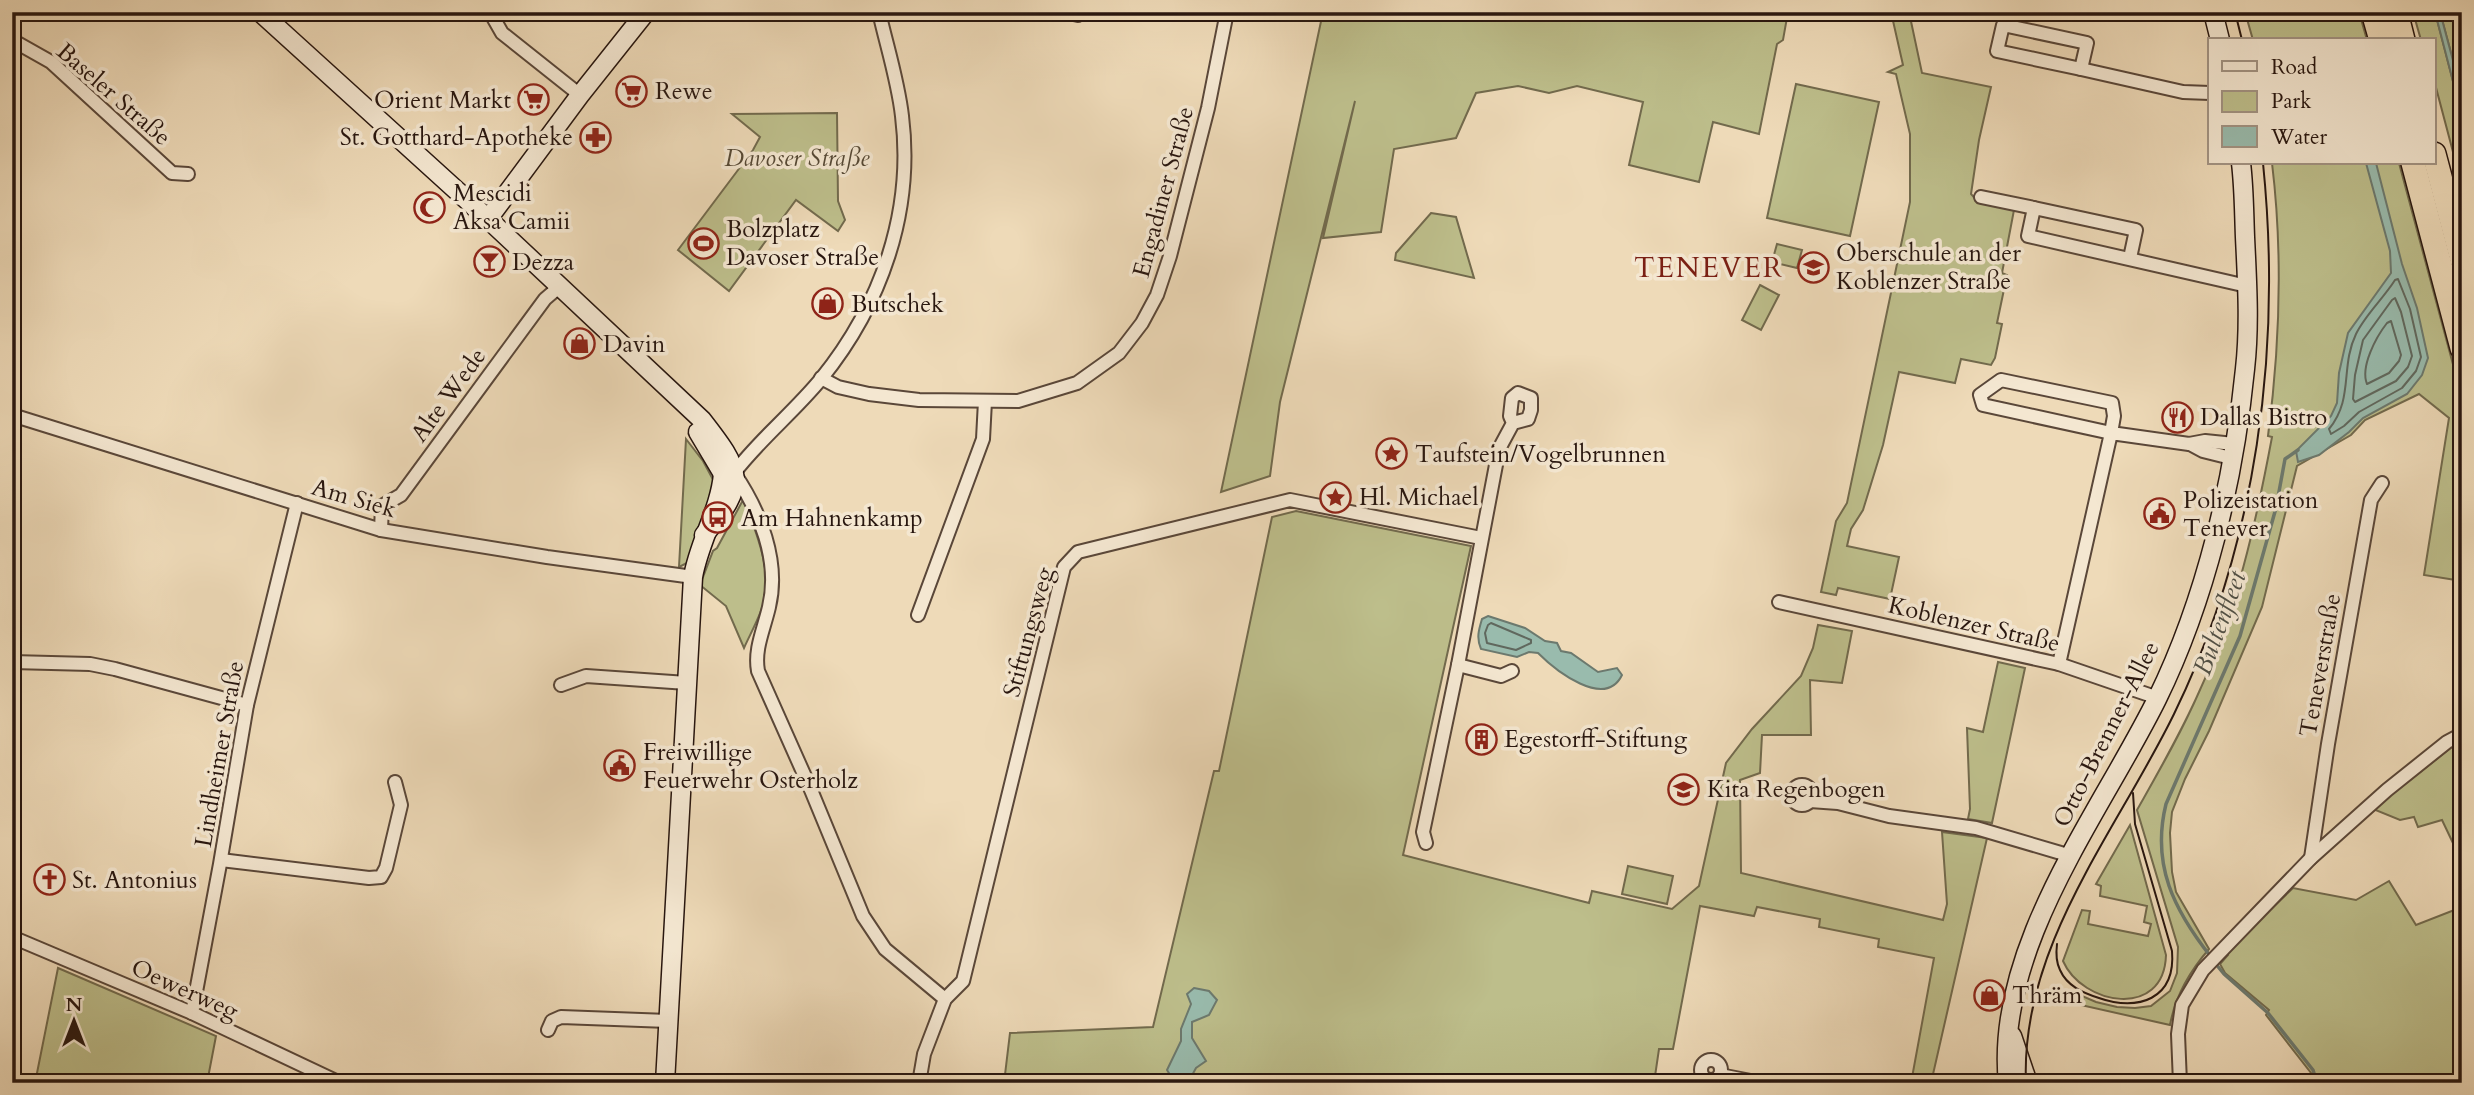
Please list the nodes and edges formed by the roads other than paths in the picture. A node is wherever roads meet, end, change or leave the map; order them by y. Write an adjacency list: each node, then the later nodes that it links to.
1 (260, 12): 24 (street)
2 (490, 12): 17 (street)
3 (646, 12): 17 (street)
4 (879, 12): 30 (street)
5 (1065, 12): 10 (street)
6 (1227, 12): 31 (street, Engadiner Straße)
7 (2213, 12): 11 (street)
8 (2373, 12): 12 (highway)
9 (2396, 12): 13 (highway)
10 (1078, 15)
11 (2220, 38)
12 (2380, 38)
13 (2402, 38)
14 (12, 40): 21 (street, Baseler Straße)
15 (2081, 69): 15 (street); 16 (street)
16 (2208, 93)
17 (580, 95): 24 (street)
18 (2436, 162): 26 (highway)
19 (2241, 164): 27 (street, Otto-Brenner-Allee)
20 (2413, 164): 29 (highway)
21 (188, 174)
22 (1981, 197): 23 (street)
23 (2034, 208): 25 (street); 25 (street)
24 (488, 219): 28 (street)
25 (2130, 258): 27 (street)
26 (2462, 260)
27 (2247, 286): 35 (street, Otto-Brenner-Allee)
28 (559, 287): 36 (street); 39 (street, Alte Wede)
29 (2462, 348)
30 (821, 378): 31 (street, Engadiner Straße); 36 (street)
31 (985, 401): 43 (street)
32 (12, 415): 38 (street, Am Siek)
33 (1513, 423): 40 (street)
34 (2111, 433): 34 (street); 35 (street); 45 (street)
35 (2232, 451): 50 (street, Otto-Brenner-Allee)
36 (729, 474): 41 (street); 60 (street)
37 (2382, 483): 57 (street, Teneverstraße)
38 (297, 503): 39 (street, Am Siek); 51 (street, Lindheimer Straße)
39 (381, 530): 41 (street, Am Siek)
40 (1481, 538): 46 (street); 60 (street, Stiftungsweg)
41 (693, 577): 48 (street)
42 (1779, 602): 45 (street, Koblenzer Straße)
43 (918, 615)
44 (12, 662): 51 (street)
45 (2059, 664): 50 (street, Koblenzer Straße)
46 (1458, 665): 47 (street); 55 (street)
47 (1513, 671)
48 (687, 683): 49 (street); 62 (street)
49 (561, 685)
50 (2158, 698): 56 (street, Otto-Brenner-Allee)
51 (247, 705): 58 (street, Lindheimer Straße)
52 (2462, 734): 57 (street)
53 (395, 782): 58 (street)
54 (1810, 801): 56 (street)
55 (1426, 842)
56 (2071, 856): 64 (street, Otto-Brenner-Allee)
57 (2311, 858): 72 (street)
58 (221, 860): 61 (street, Lindheimer Straße)
59 (12, 937): 61 (street, Oewerweg)
60 (945, 999): 68 (street)
61 (192, 1013): 66 (street, Oewerweg)
62 (668, 1021): 63 (street); 67 (street)
63 (548, 1030)
64 (2010, 1030): 70 (street, Otto-Brenner-Allee); 71 (street, Otto-Brenner-Allee)
65 (1720, 1075): 69 (street)
66 (340, 1083)
67 (664, 1083)
68 (919, 1083)
69 (1761, 1083)
70 (2008, 1083)
71 (2028, 1083)
72 (2180, 1083)

